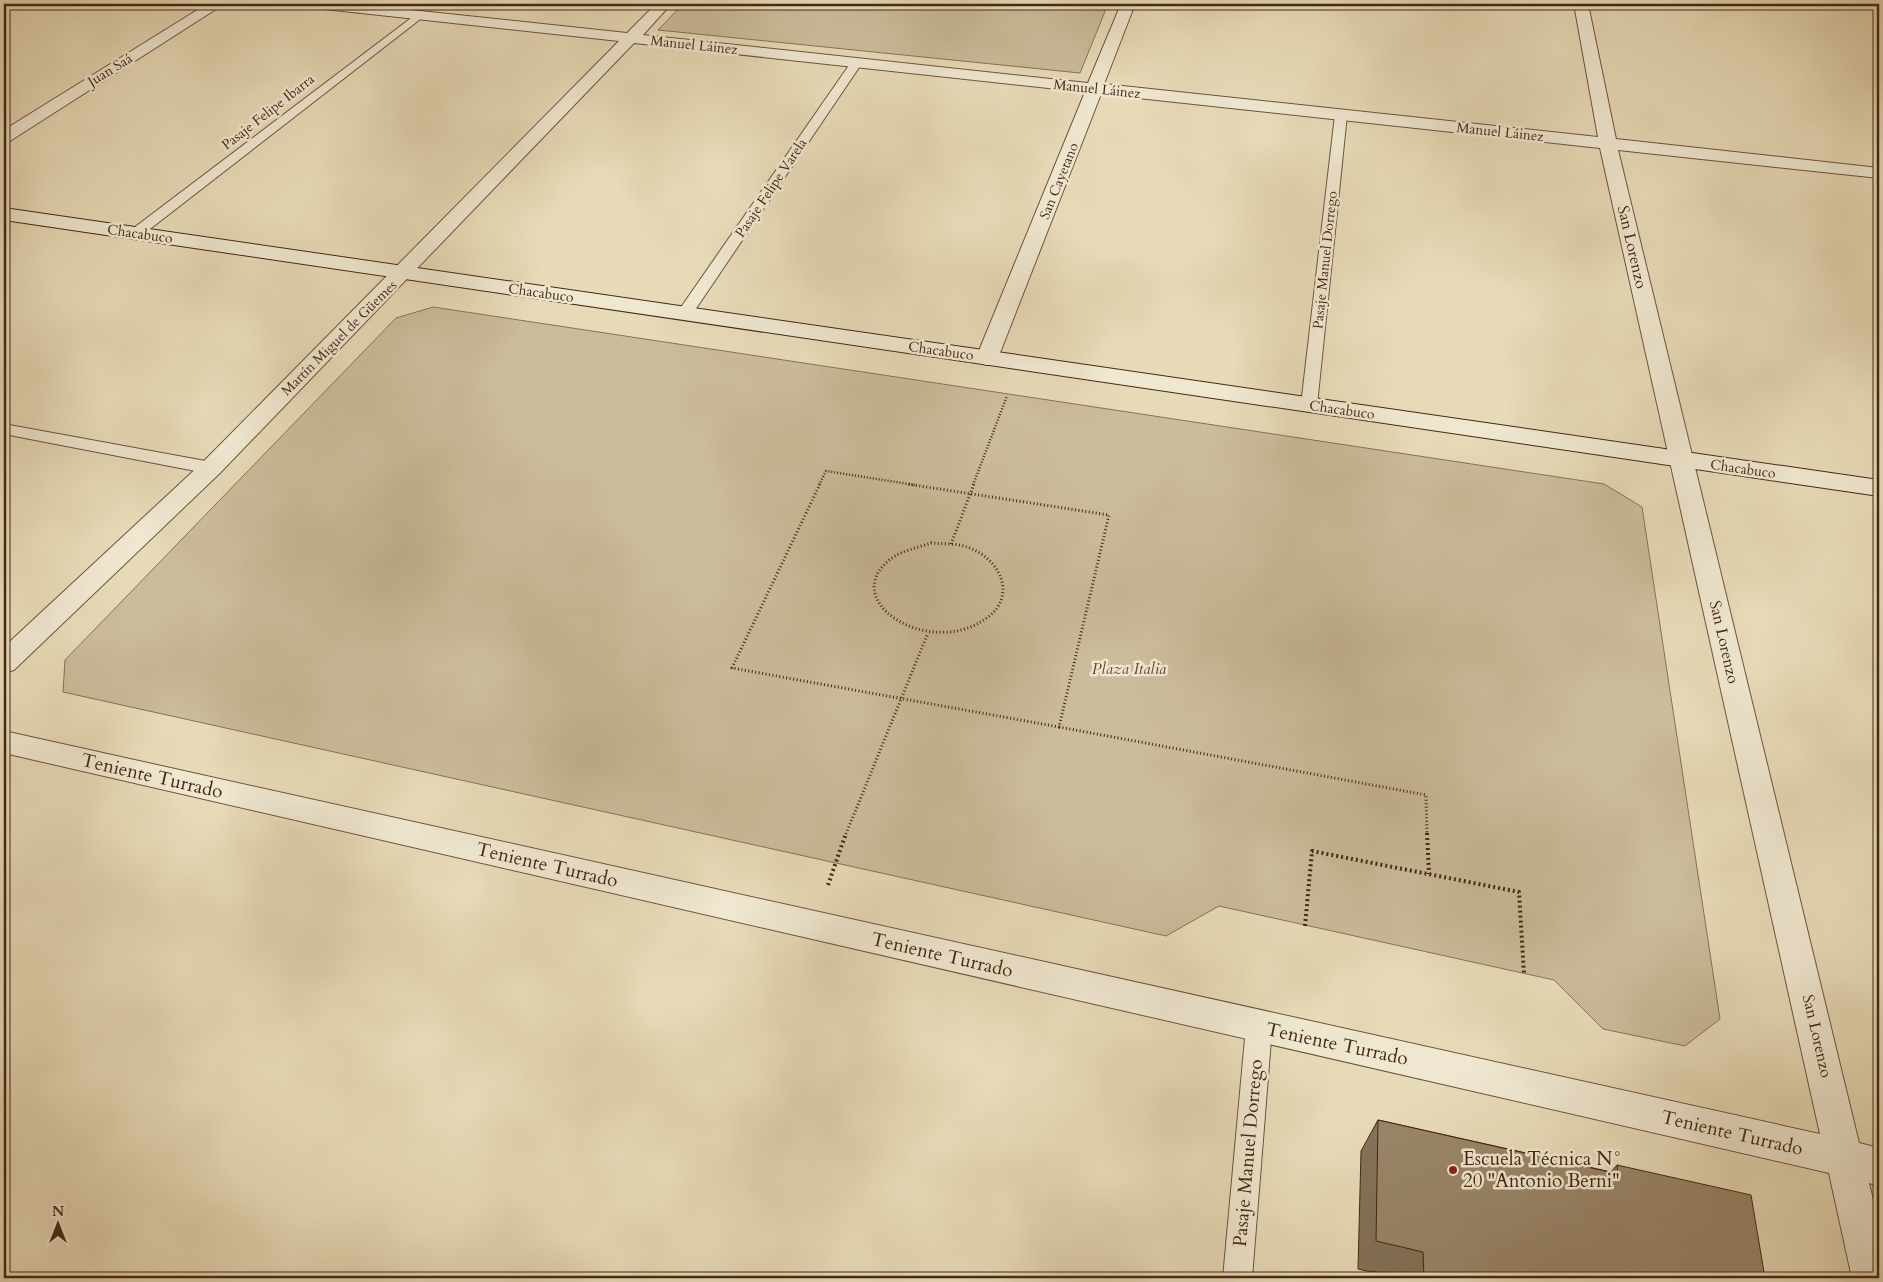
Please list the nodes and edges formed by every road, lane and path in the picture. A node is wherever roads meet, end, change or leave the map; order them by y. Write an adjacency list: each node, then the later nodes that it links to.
1 (217, 4): 11 (street, Juan Saá)
2 (315, 4): 6 (street, Manuel Láinez)
3 (664, 4): 7 (street, Martín Miguel de Güemes)
4 (1128, 4): 9 (street, San Cayetano)
5 (1582, 4): 12 (street, San Lorenzo)
6 (418, 15): 7 (street, Manuel Láinez); 15 (lane, Pasaje Felipe Ibarra)
7 (632, 38): 8 (street, Manuel Láinez); 16 (street, Martín Miguel de Güemes)
8 (856, 63): 9 (street, Manuel Láinez); 17 (lane, Pasaje Felipe Varela)
9 (1096, 89): 10 (street, Manuel Láinez); 18 (street, San Cayetano)
10 (1341, 115): 12 (street, Manuel Láinez); 20 (lane, Pasaje Manuel Dorrego)
11 (4, 137)
12 (1608, 144): 13 (street, Manuel Láinez); 22 (street, San Lorenzo)
13 (1879, 173)
14 (4, 214): 15 (street, Chacabuco)
15 (136, 233): 16 (street, Chacabuco)
16 (402, 274): 17 (street, Chacabuco); 23 (street, Martín Miguel de Güemes)
17 (685, 313): 18 (street, Chacabuco)
18 (987, 358): 19 (street, Chacabuco)
19 (1019, 363): 20 (street, Chacabuco); 25 (path)
20 (1309, 405): 22 (street, Chacabuco)
21 (4, 429): 23 (lane)
22 (1681, 460): 24 (street, Chacabuco); 37 (street, San Lorenzo)
23 (211, 468): 28 (street, Martín Miguel de Güemes)
24 (1879, 488)
25 (970, 494): 26 (path); 29 (path); 30 (path)
26 (952, 544): 27 (path); 27 (path)
27 (928, 633): 29 (path)
28 (4, 663)
29 (901, 699): 30 (path); 33 (path)
30 (1059, 727): 32 (path)
31 (4, 742): 33 (street, Teniente Turrado)
32 (1429, 874): 34 (path); 35 (path)
33 (816, 926): 36 (street, Teniente Turrado)
34 (1305, 926)
35 (1524, 974)
36 (1260, 1027): 37 (street, Teniente Turrado); 38 (lane, Pasaje Manuel Dorrego)
37 (1863, 1163): 39 (street, San Lorenzo)
38 (1237, 1278)
39 (1872, 1278)

